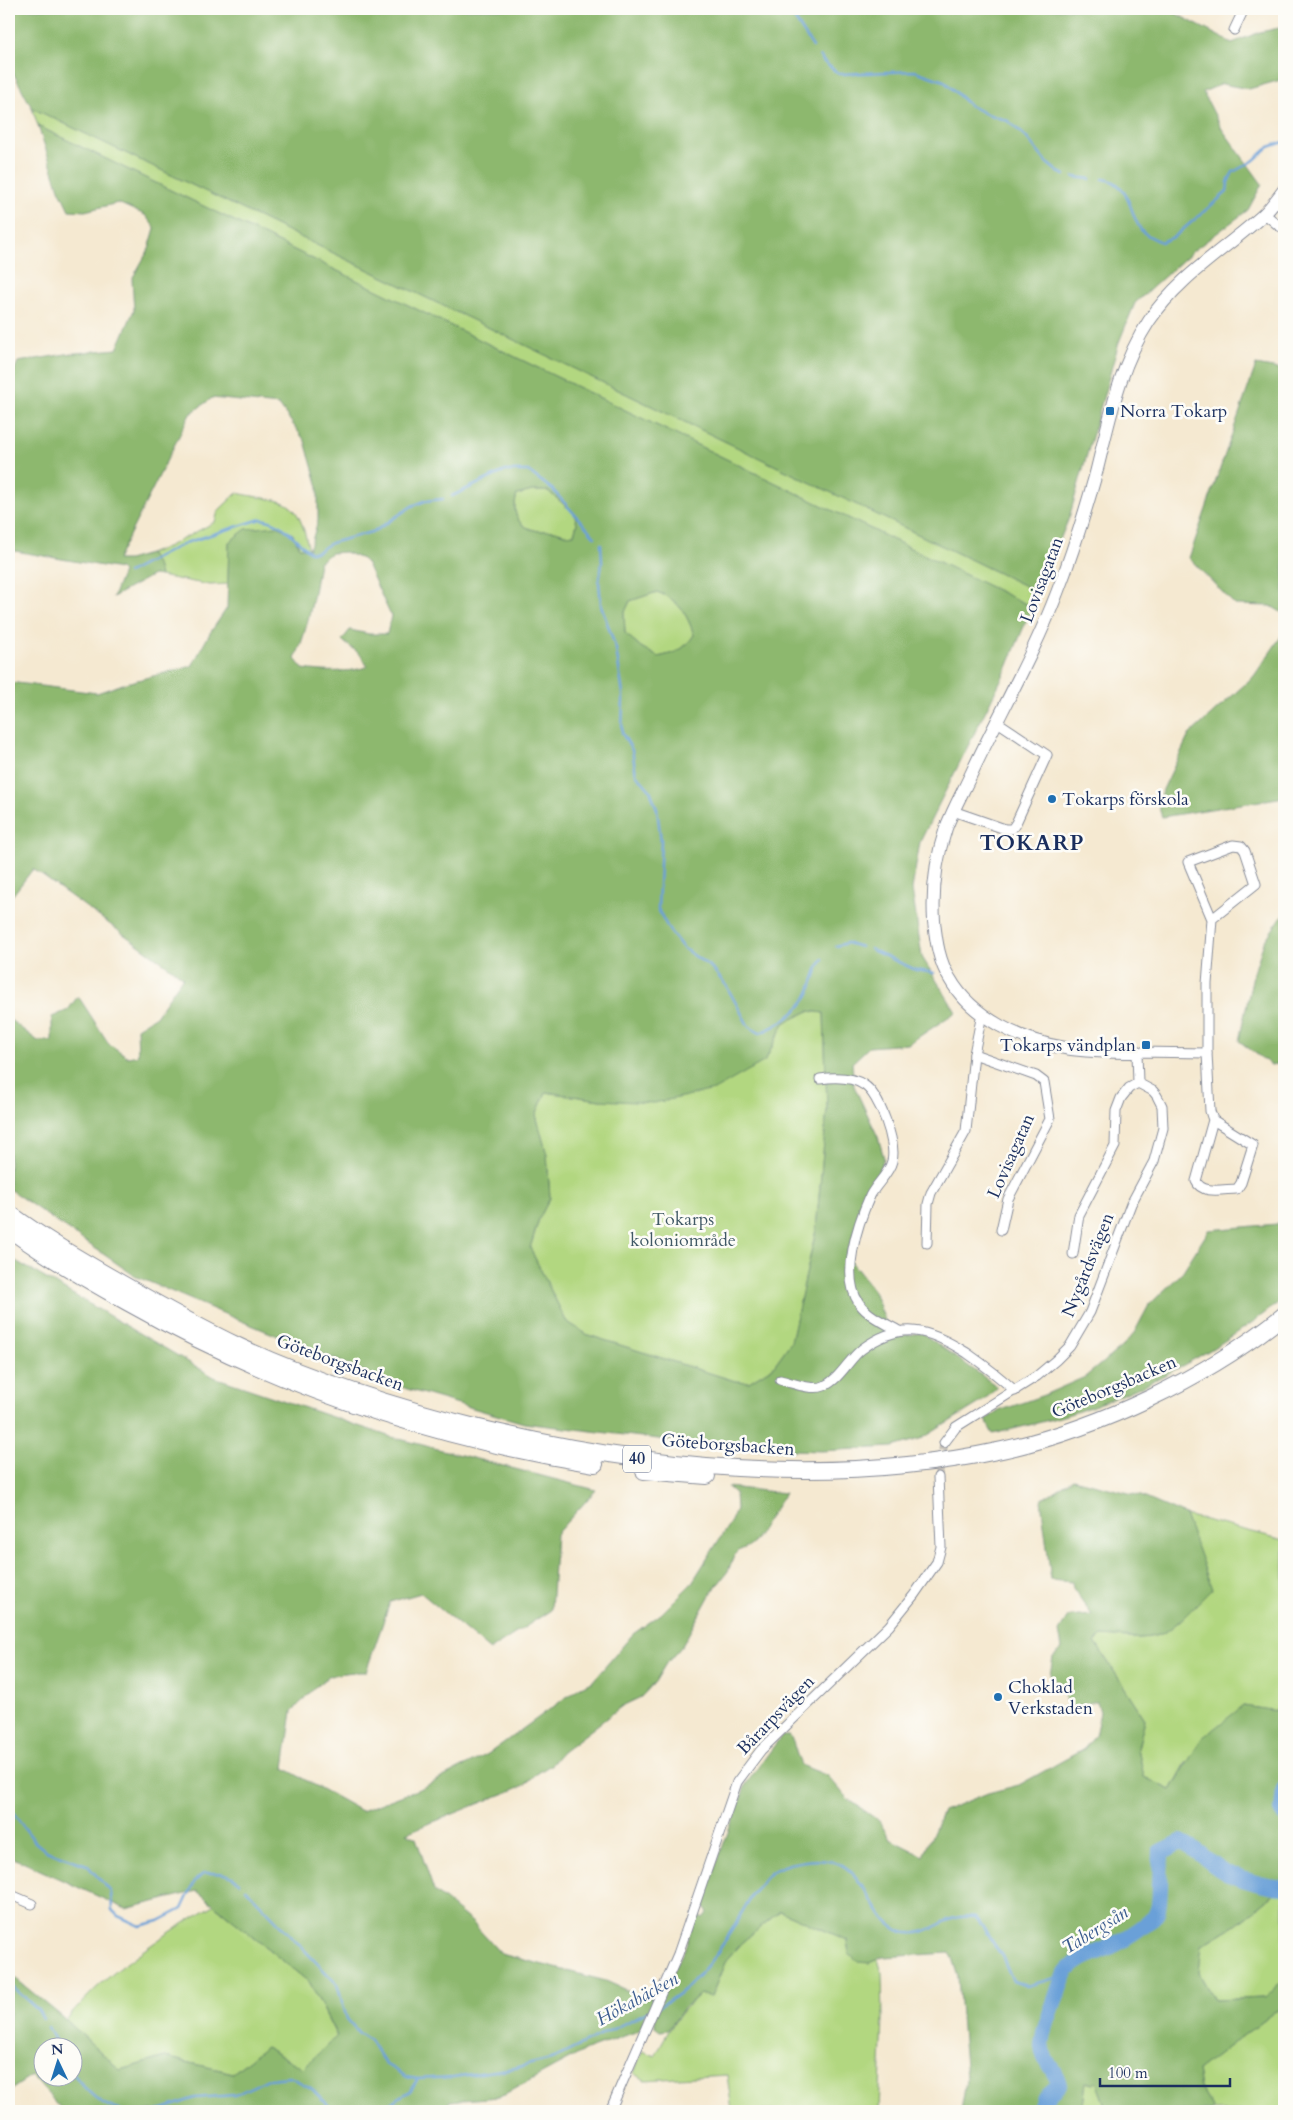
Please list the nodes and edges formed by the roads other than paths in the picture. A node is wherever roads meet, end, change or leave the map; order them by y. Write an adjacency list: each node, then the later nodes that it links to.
1 (1244, 9): 2 (street)
2 (1234, 30)
3 (1284, 190): 4 (street, Lovisagatan)
4 (1268, 217): 5 (street); 6 (street, Lovisagatan)
5 (1284, 228)
6 (996, 721): 7 (street, Lovisagatan); 7 (street)
7 (953, 811): 9 (street, Lovisagatan)
8 (1212, 919): 8 (street); 11 (street)
9 (982, 1014): 10 (street, Lovisagatan); 12 (street)
10 (1137, 1052): 11 (street, Lovisagatan); 14 (street)
11 (1206, 1053): 15 (street)
12 (974, 1054): 18 (street, Lovisagatan); 19 (street)
13 (820, 1078): 23 (street)
14 (1138, 1083): 20 (street, Nygårdsvägen); 25 (street, Nygårdsvägen)
15 (1213, 1120): 15 (street)
16 (9, 1213): 21 (highway, Göteborgsbacken / 40)
17 (9, 1228): 22 (highway, Göteborgsbacken / 40)
18 (1001, 1230)
19 (927, 1243)
20 (1073, 1254)
21 (1284, 1315)
22 (1284, 1328)
23 (899, 1331): 24 (street); 25 (street)
24 (780, 1380)
25 (1015, 1391): 26 (street, Nygårdsvägen)
26 (944, 1443)
27 (938, 1477): 30 (street, Bårarpsvägen)
28 (9, 1894): 29 (street)
29 (32, 1904)
30 (610, 2111)

